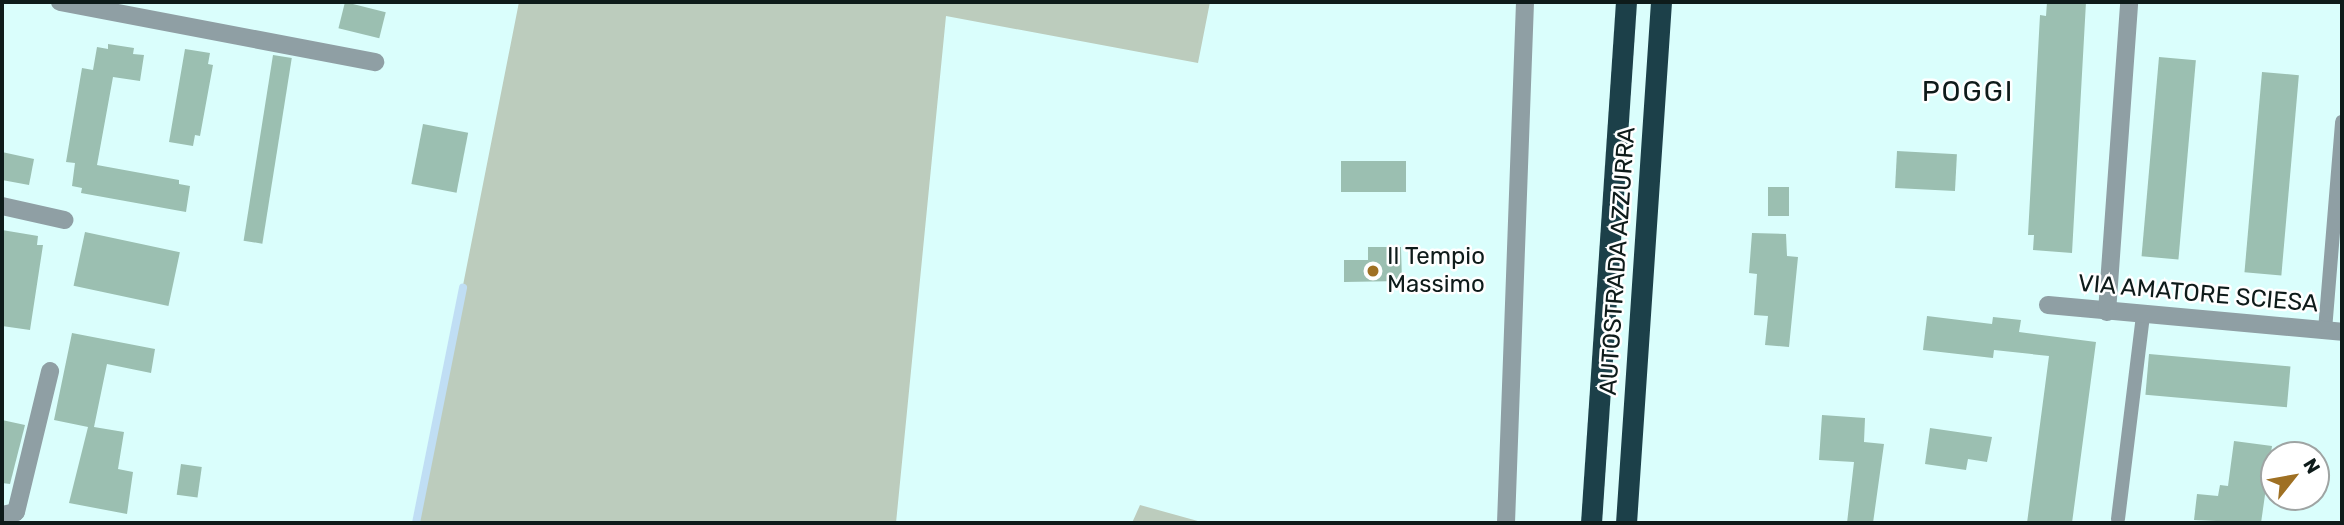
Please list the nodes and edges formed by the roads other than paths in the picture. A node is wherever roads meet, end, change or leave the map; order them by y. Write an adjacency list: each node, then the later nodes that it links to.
1 (60, 2): 6 (street)
2 (1525, 2): 17 (street)
3 (1626, 2): 18 (highway, AUTOSTRADA AZZURRA)
4 (1661, 2): 19 (highway, AUTOSTRADA AZZURRA)
5 (2129, 2): 11 (street)
6 (375, 62)
7 (2342, 122): 13 (lane)
8 (2, 206): 9 (street)
9 (64, 220)
10 (2048, 305): 11 (street, VIA AMATORE SCIESA)
11 (2107, 312): 12 (street, VIA AMATORE SCIESA)
12 (2143, 315): 13 (street, VIA AMATORE SCIESA); 16 (lane)
13 (2333, 331)
14 (50, 371): 15 (street)
15 (2, 515)
16 (2118, 519)
17 (1506, 523)
18 (1591, 523)
19 (1626, 523)

